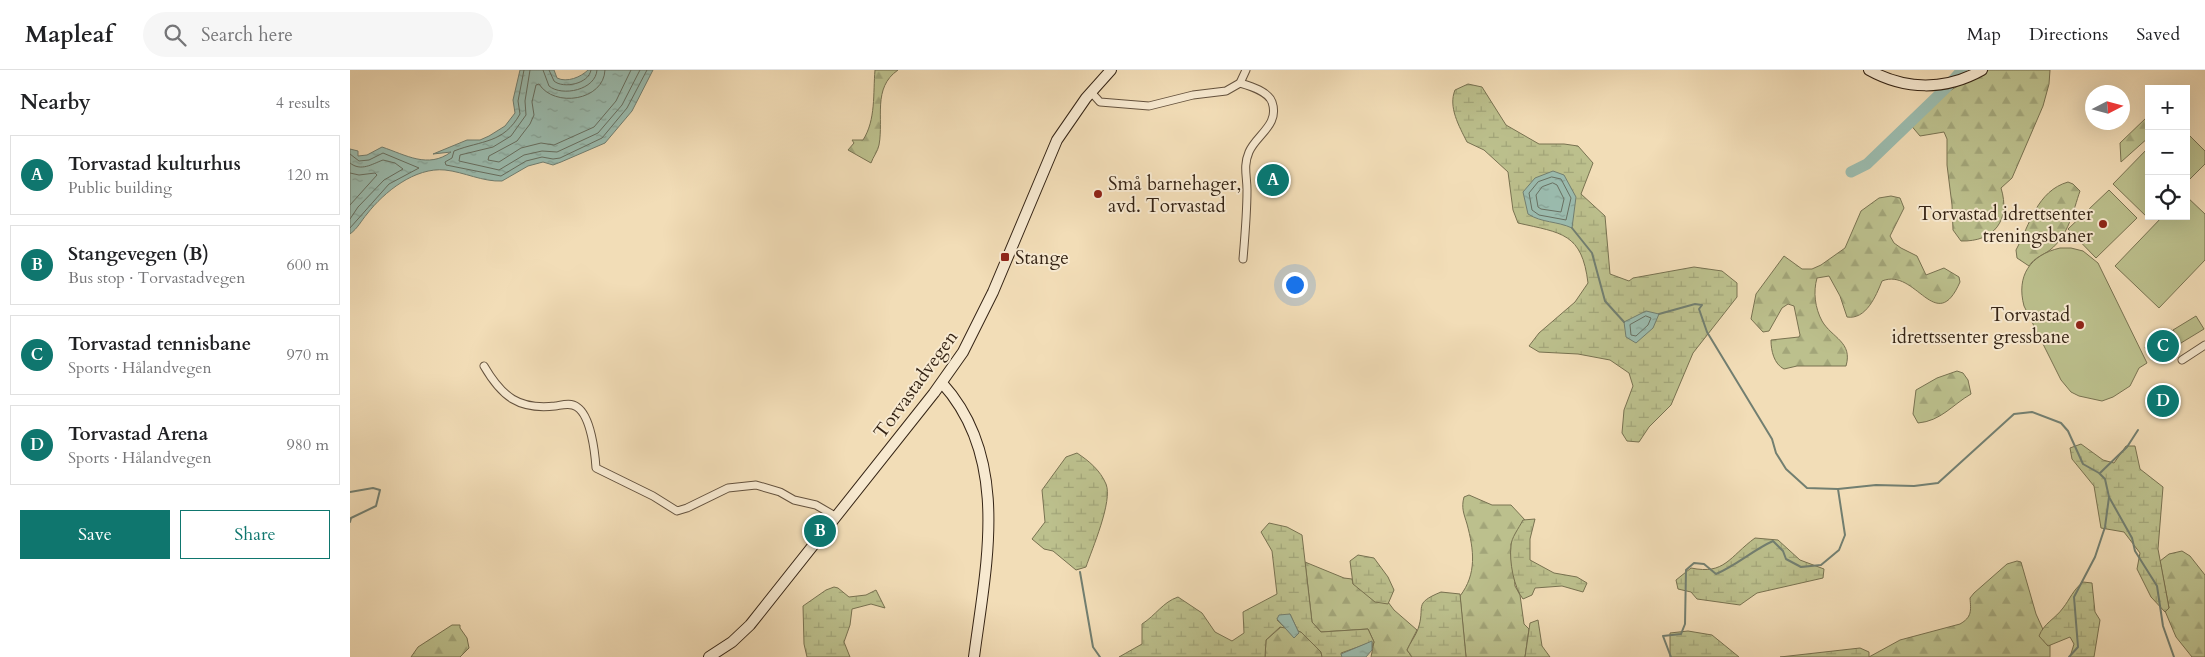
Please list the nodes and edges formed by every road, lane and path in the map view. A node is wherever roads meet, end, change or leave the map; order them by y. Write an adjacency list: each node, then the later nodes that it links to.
1 (1111, 70): 6 (main road, Torvastadvegen)
2 (1246, 70): 5 (street)
3 (1869, 70): 4 (main road)
4 (1982, 70)
5 (1240, 83): 6 (street); 7 (street)
6 (1091, 92): 11 (main road, Torvastadvegen)
7 (1244, 259)
8 (2205, 346): 9 (street)
9 (2182, 360)
10 (484, 366): 12 (street)
11 (942, 383): 12 (main road, Torvastadvegen); 14 (main road)
12 (835, 516): 13 (main road, Torvastadvegen)
13 (708, 657)
14 (974, 657)

